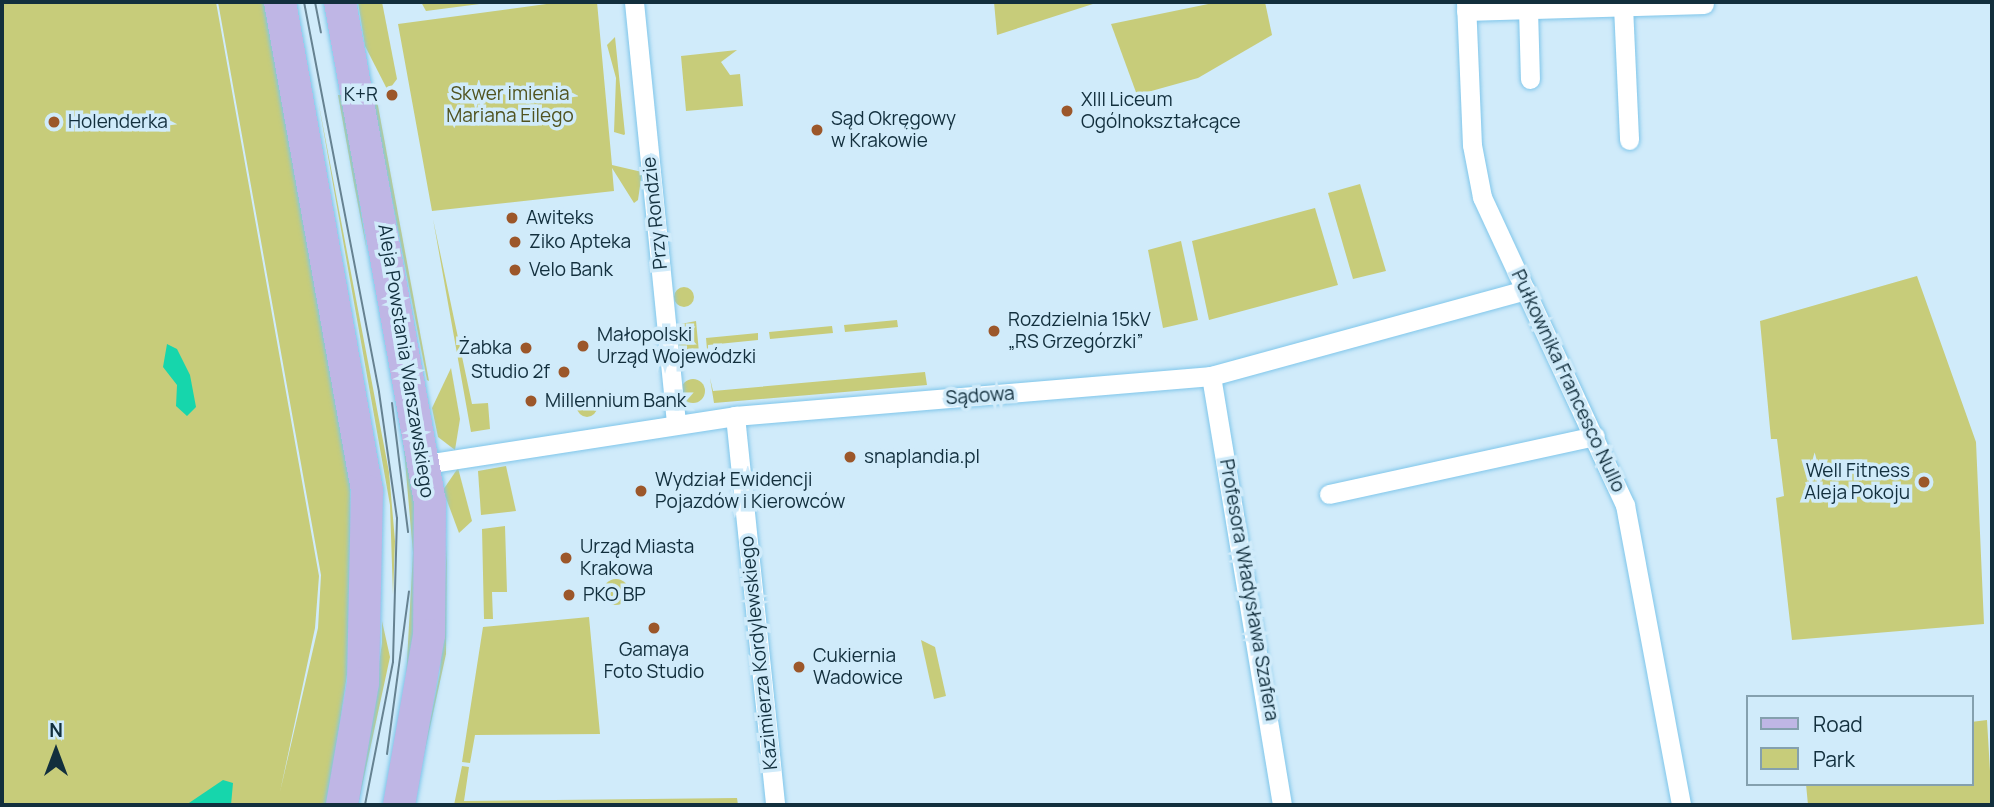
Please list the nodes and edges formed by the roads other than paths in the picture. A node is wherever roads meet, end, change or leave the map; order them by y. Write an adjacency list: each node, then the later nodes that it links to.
1 (280, 2): 17 (main road)
2 (340, 2): 15 (main road, Aleja Powstania Warszawskiego)
3 (634, 2): 13 (street, Przy Rondzie)
4 (1704, 4): 6 (street)
5 (1466, 6): 7 (street); 10 (street, Pułkownika Francesco Nullo)
6 (1623, 6): 7 (street); 9 (street)
7 (1528, 9): 8 (street)
8 (1530, 79)
9 (1629, 140)
10 (1525, 290): 11 (street, Sądowa); 14 (street, Pułkownika Francesco Nullo)
11 (1211, 376): 12 (street, Sądowa); 20 (street, Profesora Władysława Szafera)
12 (735, 416): 13 (street, Sądowa); 19 (street, Kazimierza Kordylewskiego)
13 (676, 424): 15 (street, Sądowa)
14 (1595, 436): 16 (street); 21 (street, Pułkownika Francesco Nullo)
15 (426, 464): 18 (main road, Aleja Powstania Warszawskiego)
16 (1329, 494)
17 (342, 805)
18 (399, 805)
19 (775, 805)
20 (1282, 805)
21 (1681, 805)

